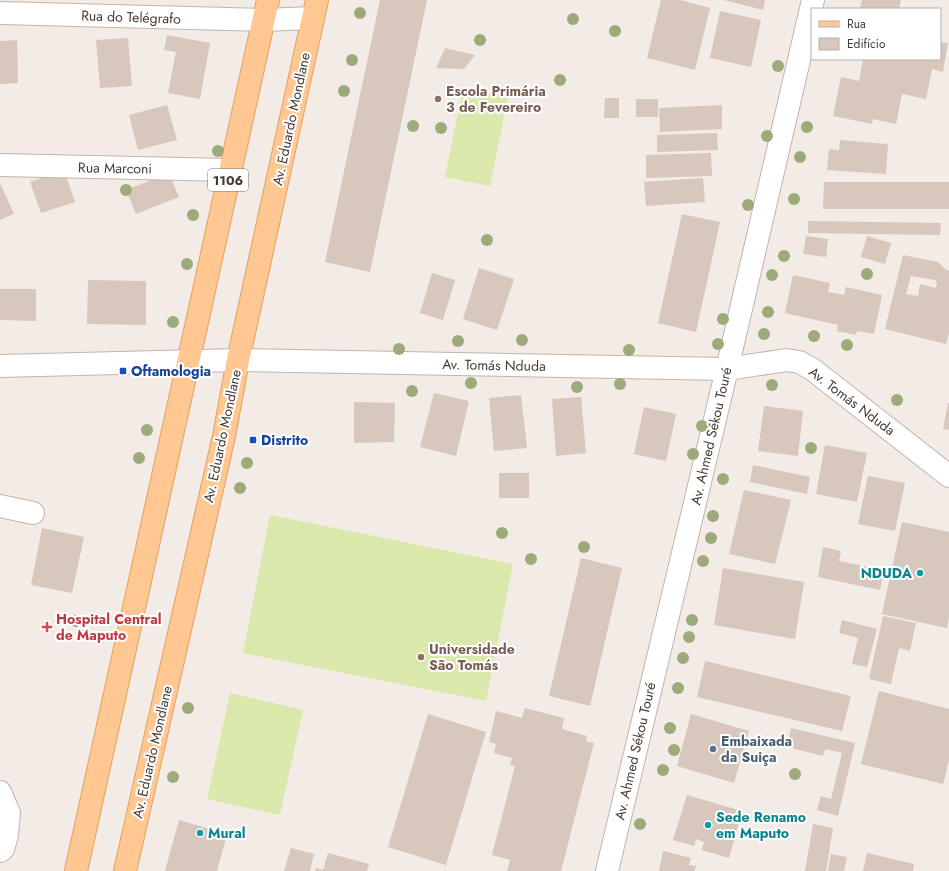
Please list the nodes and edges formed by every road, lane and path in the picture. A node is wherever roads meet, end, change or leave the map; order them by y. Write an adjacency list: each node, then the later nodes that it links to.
1 (315, 9): 3 (street, Rua do Telégrafo); 8 (main road, Av. Eduardo Mondlane)
2 (811, 9): 10 (street, Av. Ahmed Sékou Touré)
3 (265, 10): 4 (street, Rua do Telégrafo); 6 (main road, 1106)
4 (0, 13)
5 (0, 165): 6 (street, Rua Marconi)
6 (230, 170): 7 (main road, 1106)
7 (189, 360): 8 (street, Av. Tomás Nduda); 9 (street, Av. Tomás Nduda); 16 (main road, 1106)
8 (238, 360): 10 (street, Av. Tomás Nduda); 17 (main road, Av. Eduardo Mondlane)
9 (0, 366)
10 (727, 369): 11 (street, Av. Tomás Nduda); 18 (street, Av. Ahmed Sékou Touré)
11 (949, 476)
12 (0, 506): 13 (street)
13 (33, 513)
14 (0, 792): 15 (street)
15 (2, 840)
16 (76, 871)
17 (125, 871)
18 (606, 871)

